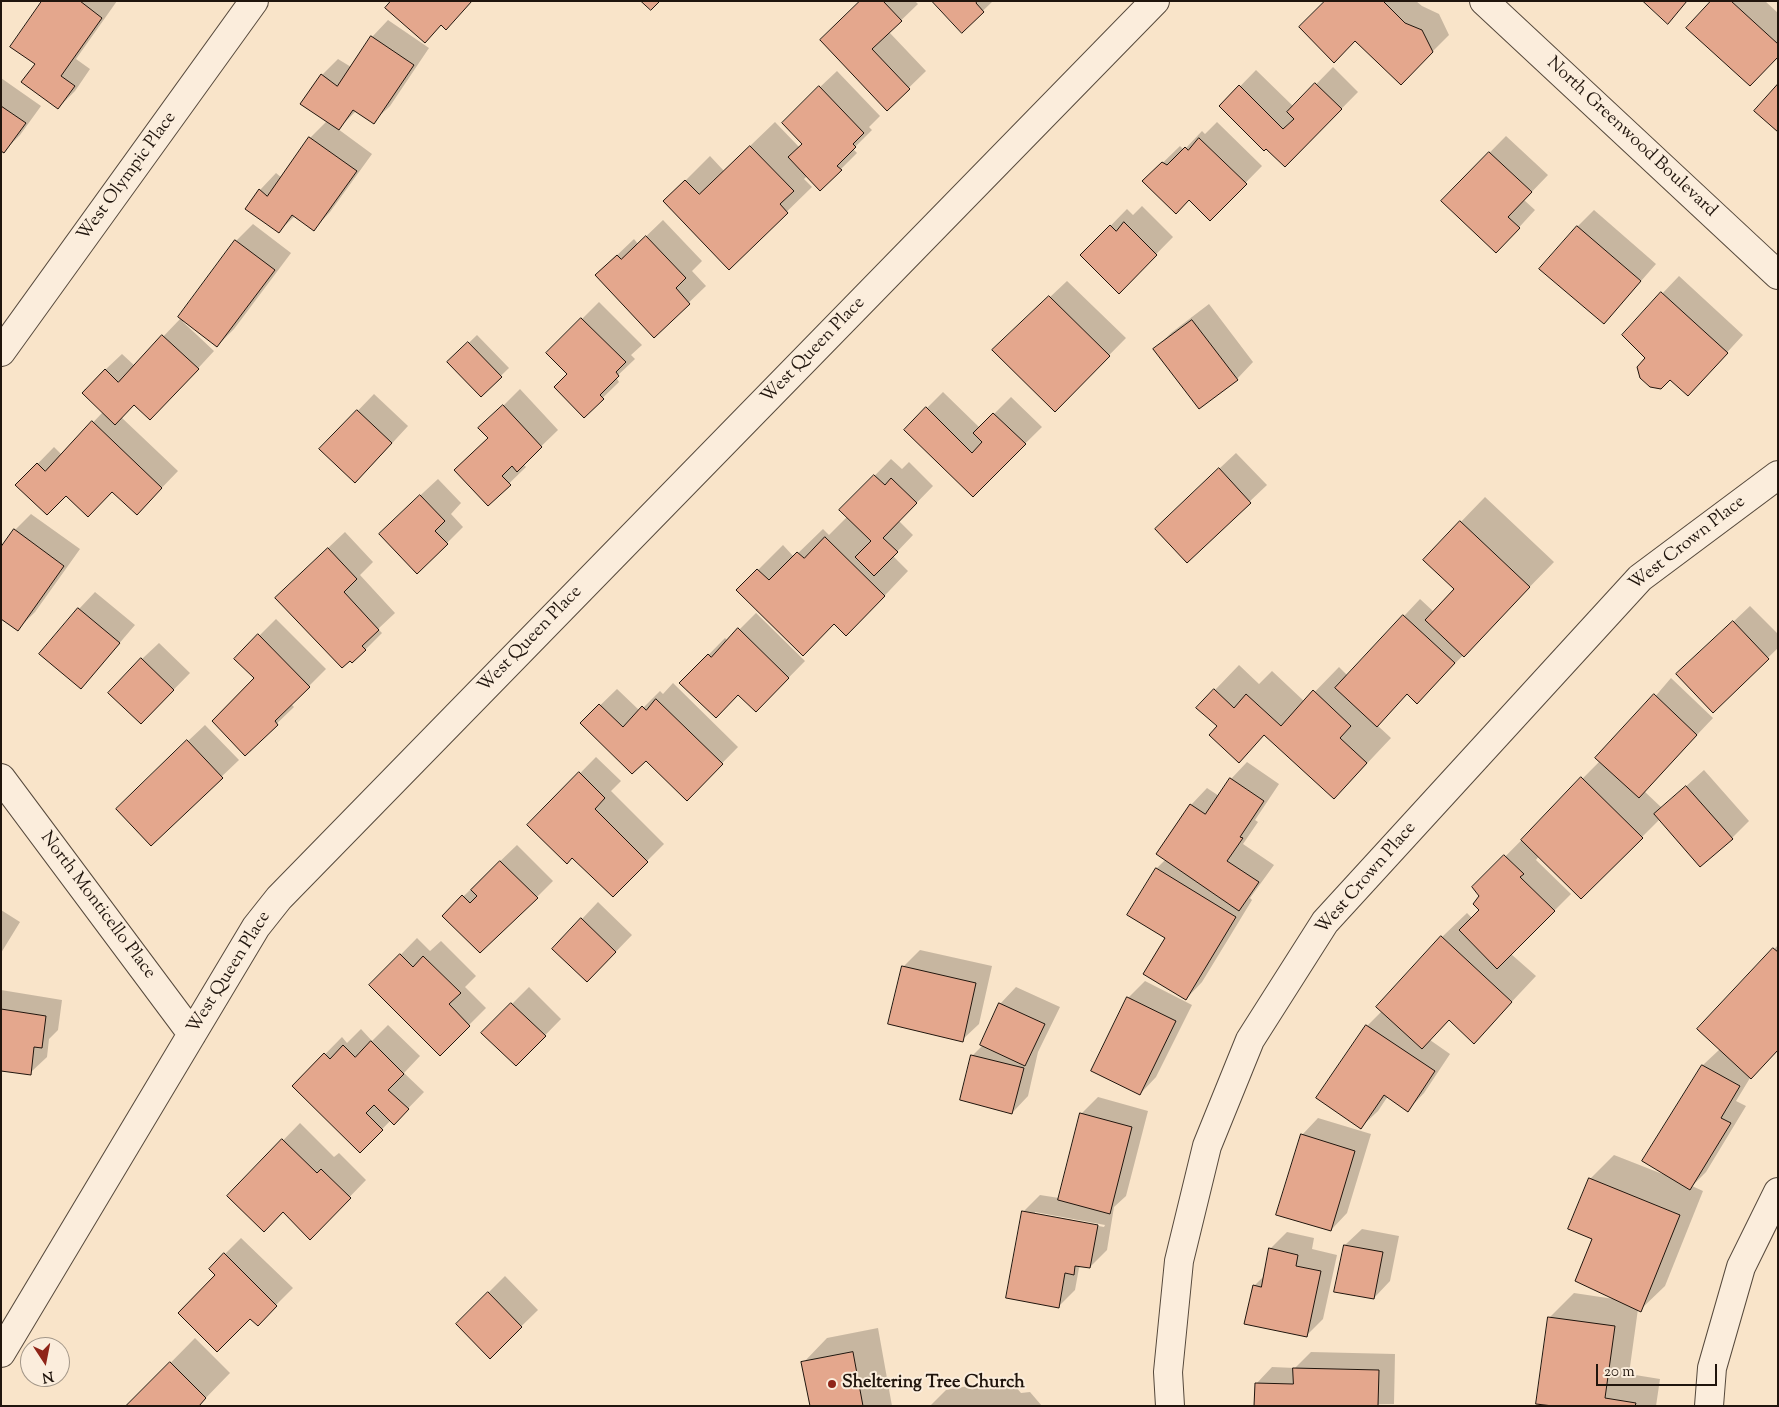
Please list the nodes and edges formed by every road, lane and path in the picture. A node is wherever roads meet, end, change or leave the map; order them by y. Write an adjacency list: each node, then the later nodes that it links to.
1 (254, 1): 5 (street, West Olympic Place)
2 (1155, 1): 8 (street, West Queen Place)
3 (1484, 1): 4 (street, North Greenwood Boulevard)
4 (1778, 275)
5 (1, 352)
6 (1778, 474): 11 (street, West Crown Place)
7 (1, 778): 8 (street, North Monticello Place)
8 (192, 1034): 10 (street, West Queen Place)
9 (1778, 1192): 12 (street)
10 (1, 1353)
11 (1170, 1406)
12 (1709, 1406)

